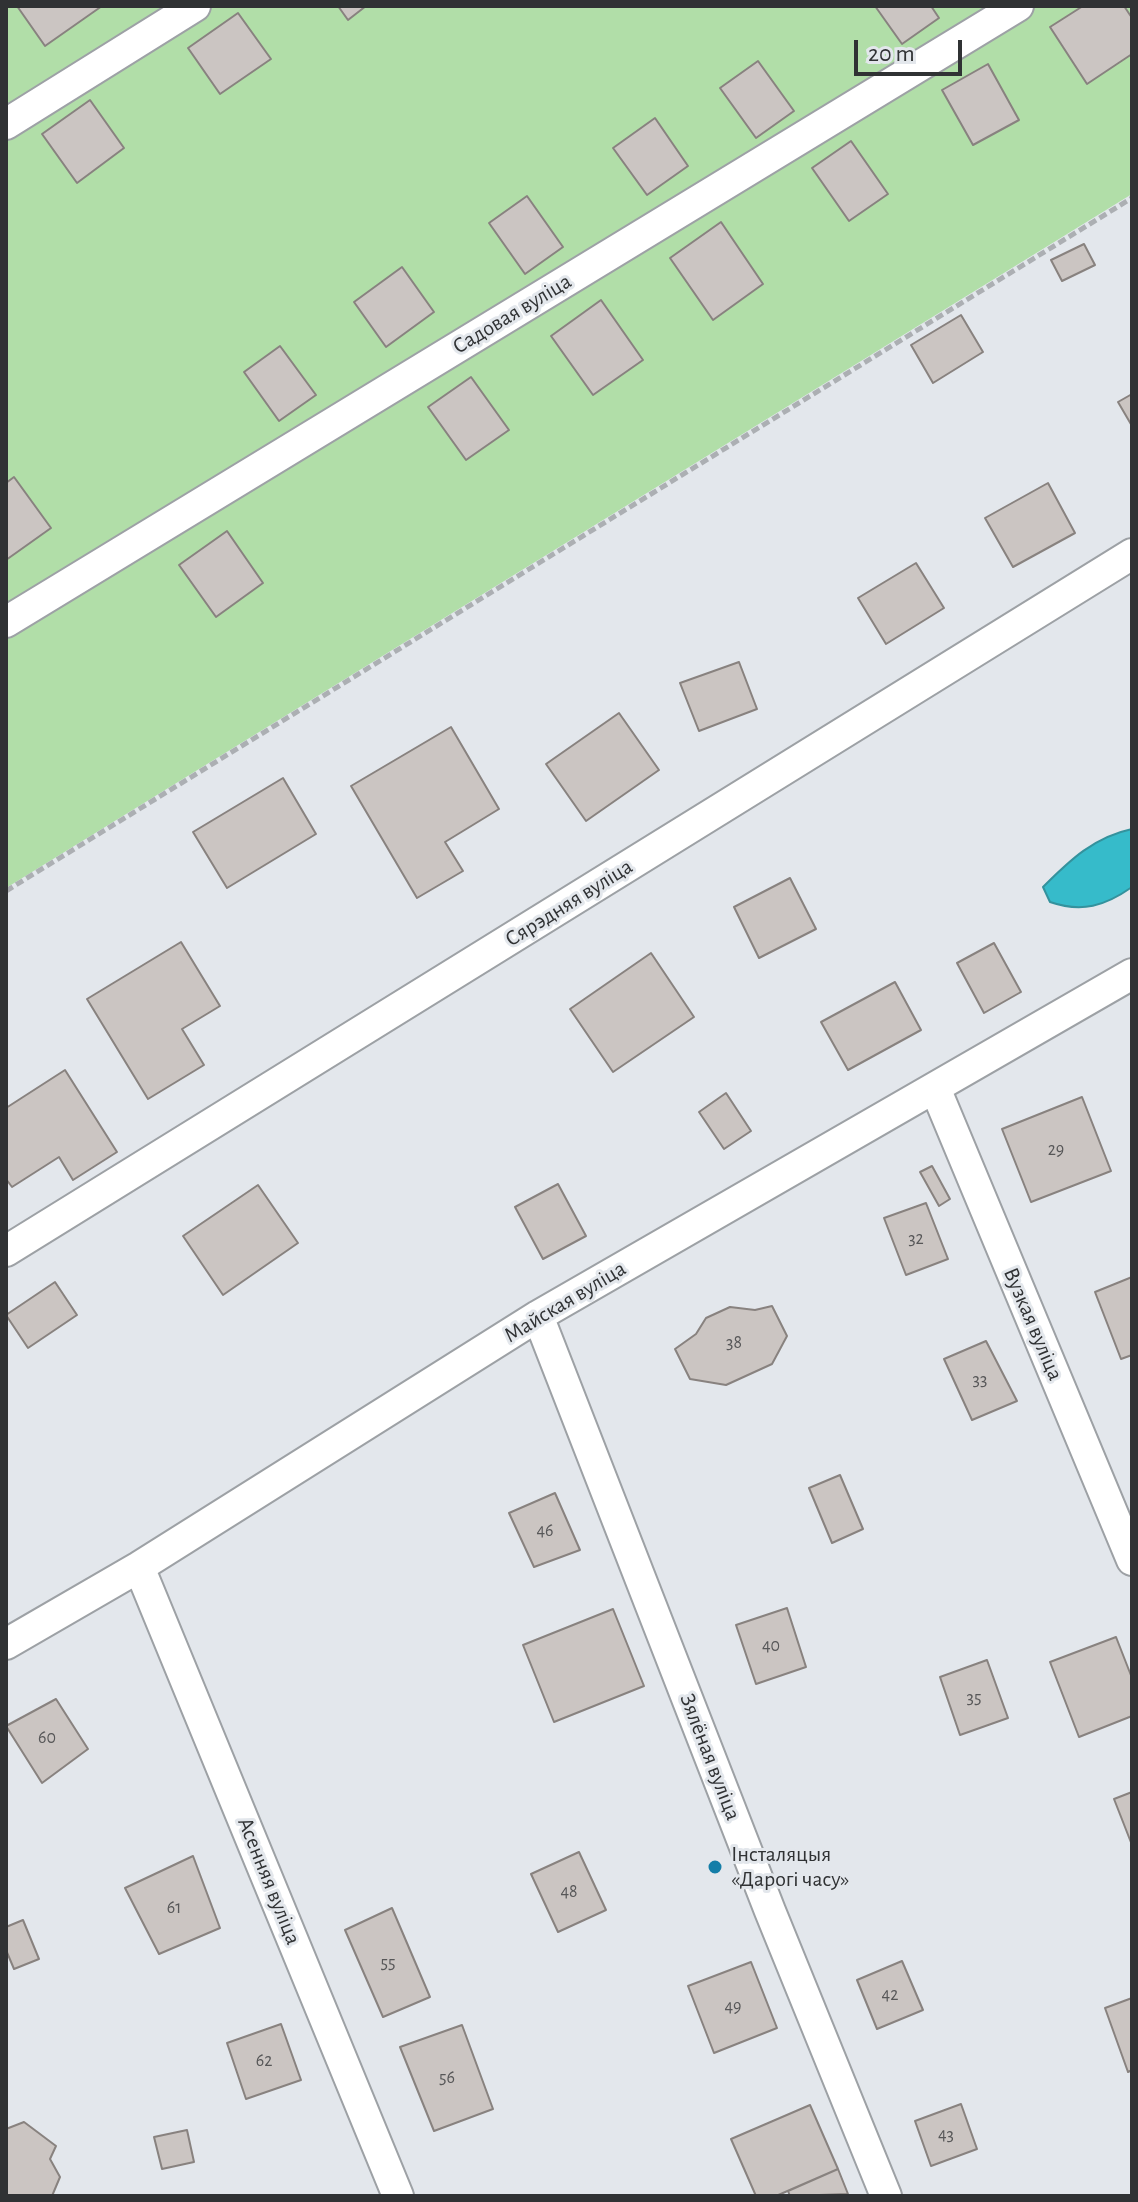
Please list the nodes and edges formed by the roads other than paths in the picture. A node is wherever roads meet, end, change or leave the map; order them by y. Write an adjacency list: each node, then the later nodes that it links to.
1 (195, 6): 3 (street)
2 (1018, 6): 5 (street, Садовая вуліца)
3 (6, 124)
4 (1132, 554): 8 (street, Сярэдняя вуліца)
5 (6, 622)
6 (1132, 974): 7 (street, Майская вуліца)
7 (935, 1088): 9 (street, Майская вуліца); 10 (street, Вузкая вуліца)
8 (6, 1251)
9 (538, 1316): 11 (street, Майская вуліца); 14 (street, Зялёная вуліца)
10 (1132, 1560)
11 (139, 1567): 12 (street, Майская вуліца); 13 (street, Асенняя вуліца)
12 (6, 1644)
13 (398, 2196)
14 (886, 2196)

